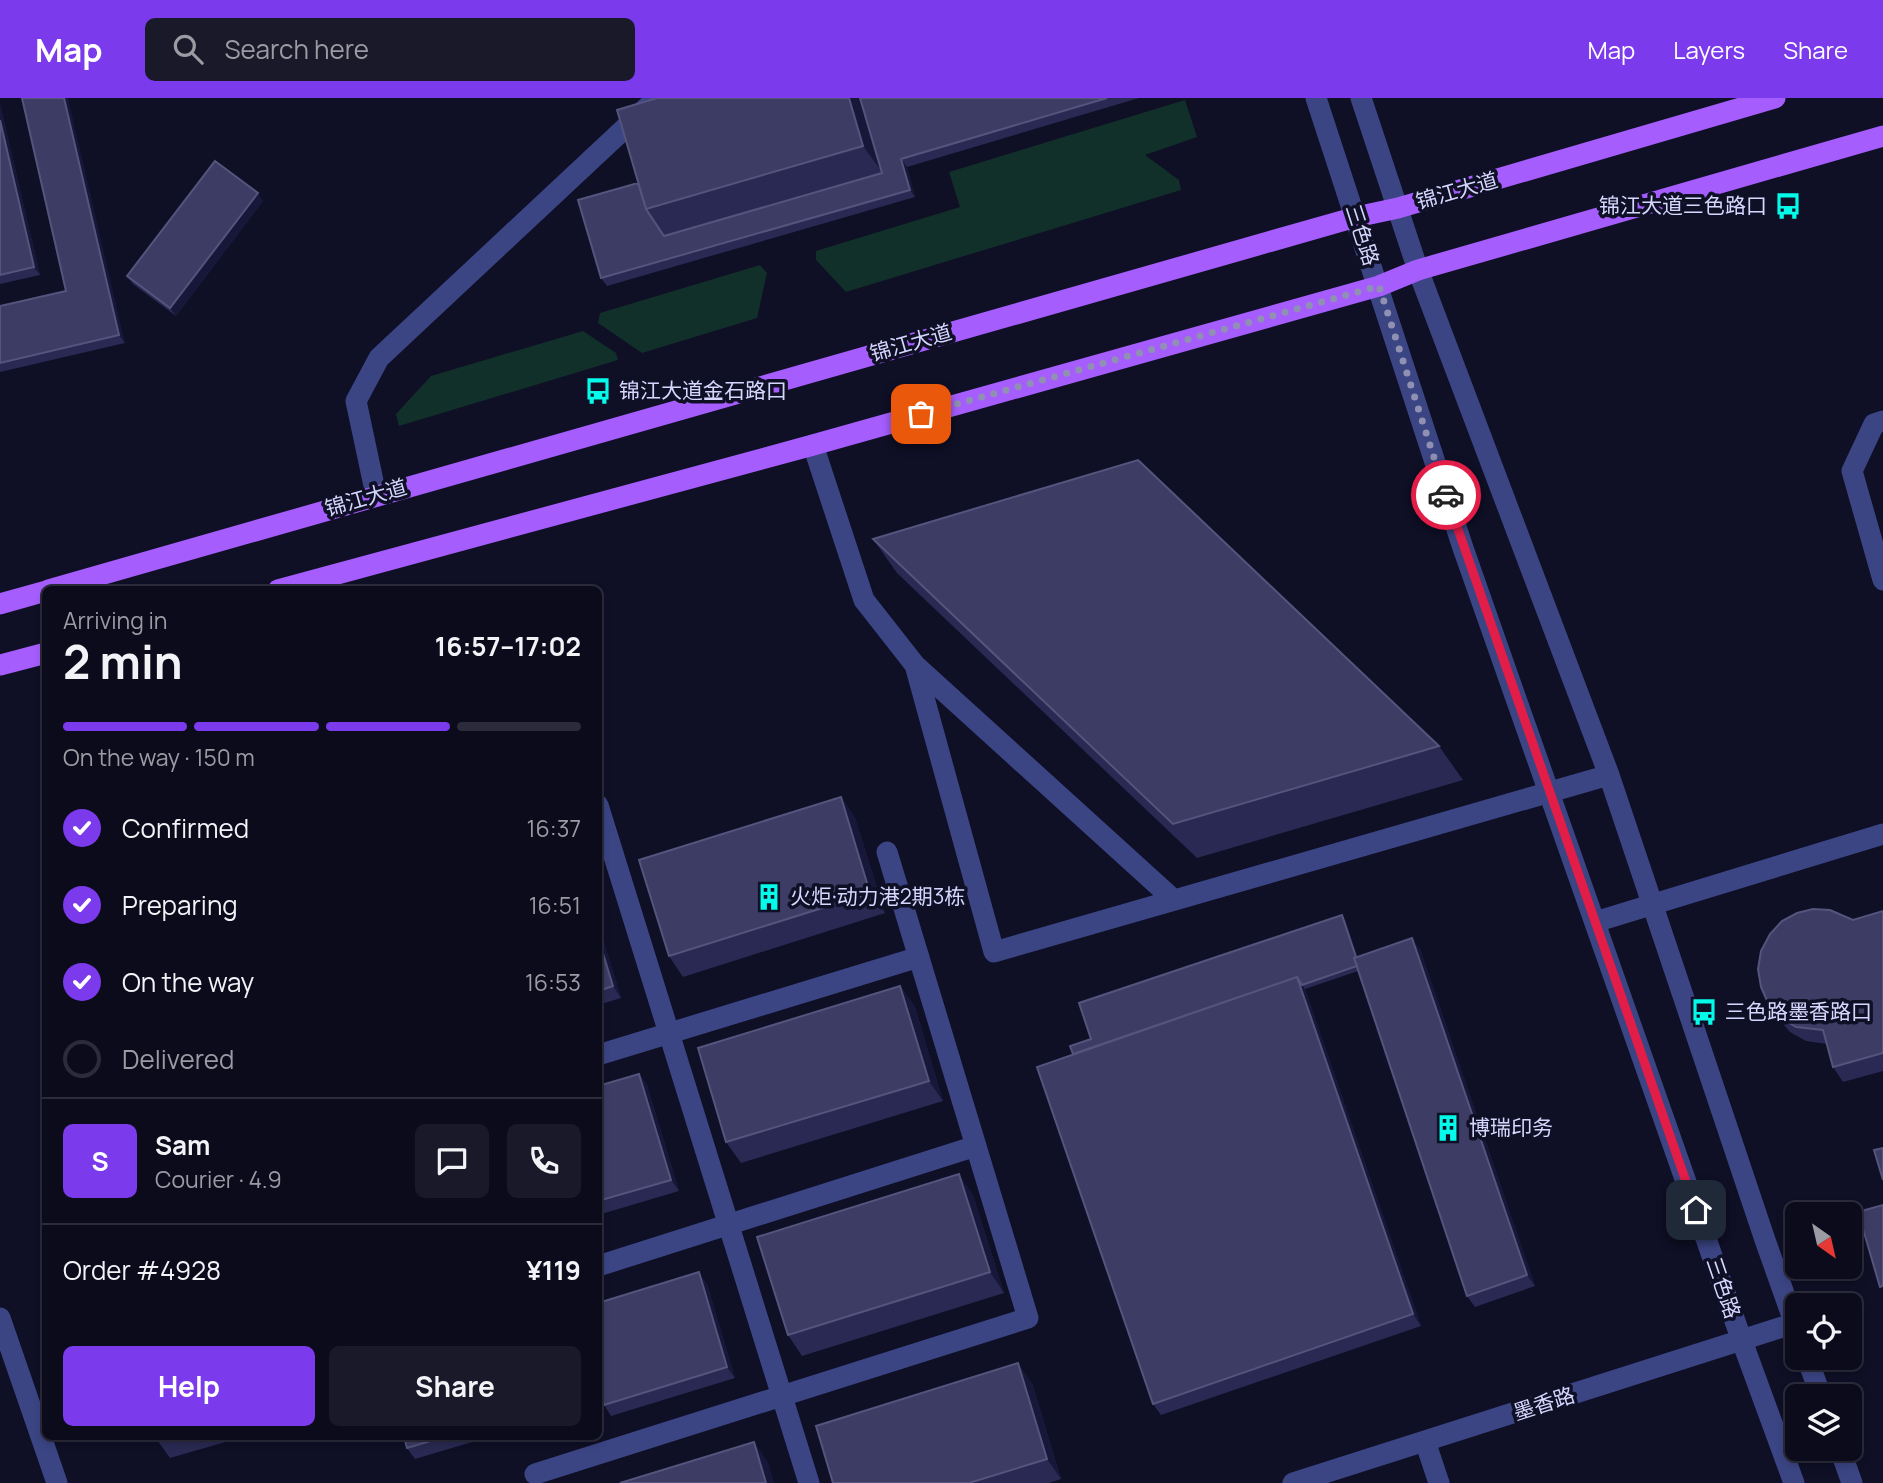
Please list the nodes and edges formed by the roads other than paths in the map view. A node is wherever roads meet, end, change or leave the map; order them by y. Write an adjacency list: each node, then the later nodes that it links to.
1 (657, 98): 12 (street)
2 (1316, 98): 7 (street, 三色路)
3 (1360, 98): 6 (street, 三色路)
4 (1775, 98): 6 (main road, 锦江大道)
5 (1883, 136): 8 (main road)
6 (1398, 208): 7 (main road, 锦江大道); 8 (street, 三色路)
7 (1356, 217): 9 (street, 三色路); 12 (main road, 锦江大道)
8 (1418, 270): 9 (main road); 21 (street, 三色路)
9 (1379, 286): 11 (main road); 22 (street, 三色路)
10 (1883, 421): 13 (street)
11 (813, 444): 15 (main road); 20 (street)
12 (376, 495): 14 (main road, 锦江大道)
13 (1883, 580)
14 (61, 586)
15 (293, 586)
16 (42, 591): 17 (main road, 锦江大道)
17 (0, 604)
18 (42, 654): 19 (main road)
19 (0, 665)
20 (915, 665): 26 (street); 26 (street)
21 (1609, 775): 22 (street); 27 (street, 三色路)
22 (1549, 792): 26 (street); 28 (street, 三色路)
23 (602, 818): 30 (street)
24 (1883, 834): 27 (street)
25 (887, 852): 29 (street)
26 (1174, 900)
27 (1653, 904): 28 (street); 35 (street, 三色路)
28 (1595, 922): 38 (street, 三色路)
29 (919, 957): 30 (street); 32 (street)
30 (669, 1033): 31 (street); 33 (street)
31 (602, 1054)
32 (976, 1146): 33 (street); 39 (street)
33 (729, 1226): 34 (street); 39 (street)
34 (602, 1265)
35 (1785, 1294)
36 (0, 1318): 40 (street)
37 (1785, 1330): 38 (street, 墨香路)
38 (1742, 1341): 42 (street, 墨香路); 50 (street, 三色路)
39 (782, 1397): 44 (street); 47 (street)
40 (42, 1440)
41 (42, 1440): 46 (street)
42 (1425, 1441): 45 (street, 墨香路); 49 (street)
43 (1844, 1461): 51 (street)
44 (535, 1474)
45 (1345, 1475): 48 (street, 墨香路)
46 (57, 1483)
47 (808, 1483)
48 (1293, 1483)
49 (1439, 1483)
50 (1794, 1483)
51 (1852, 1483)

